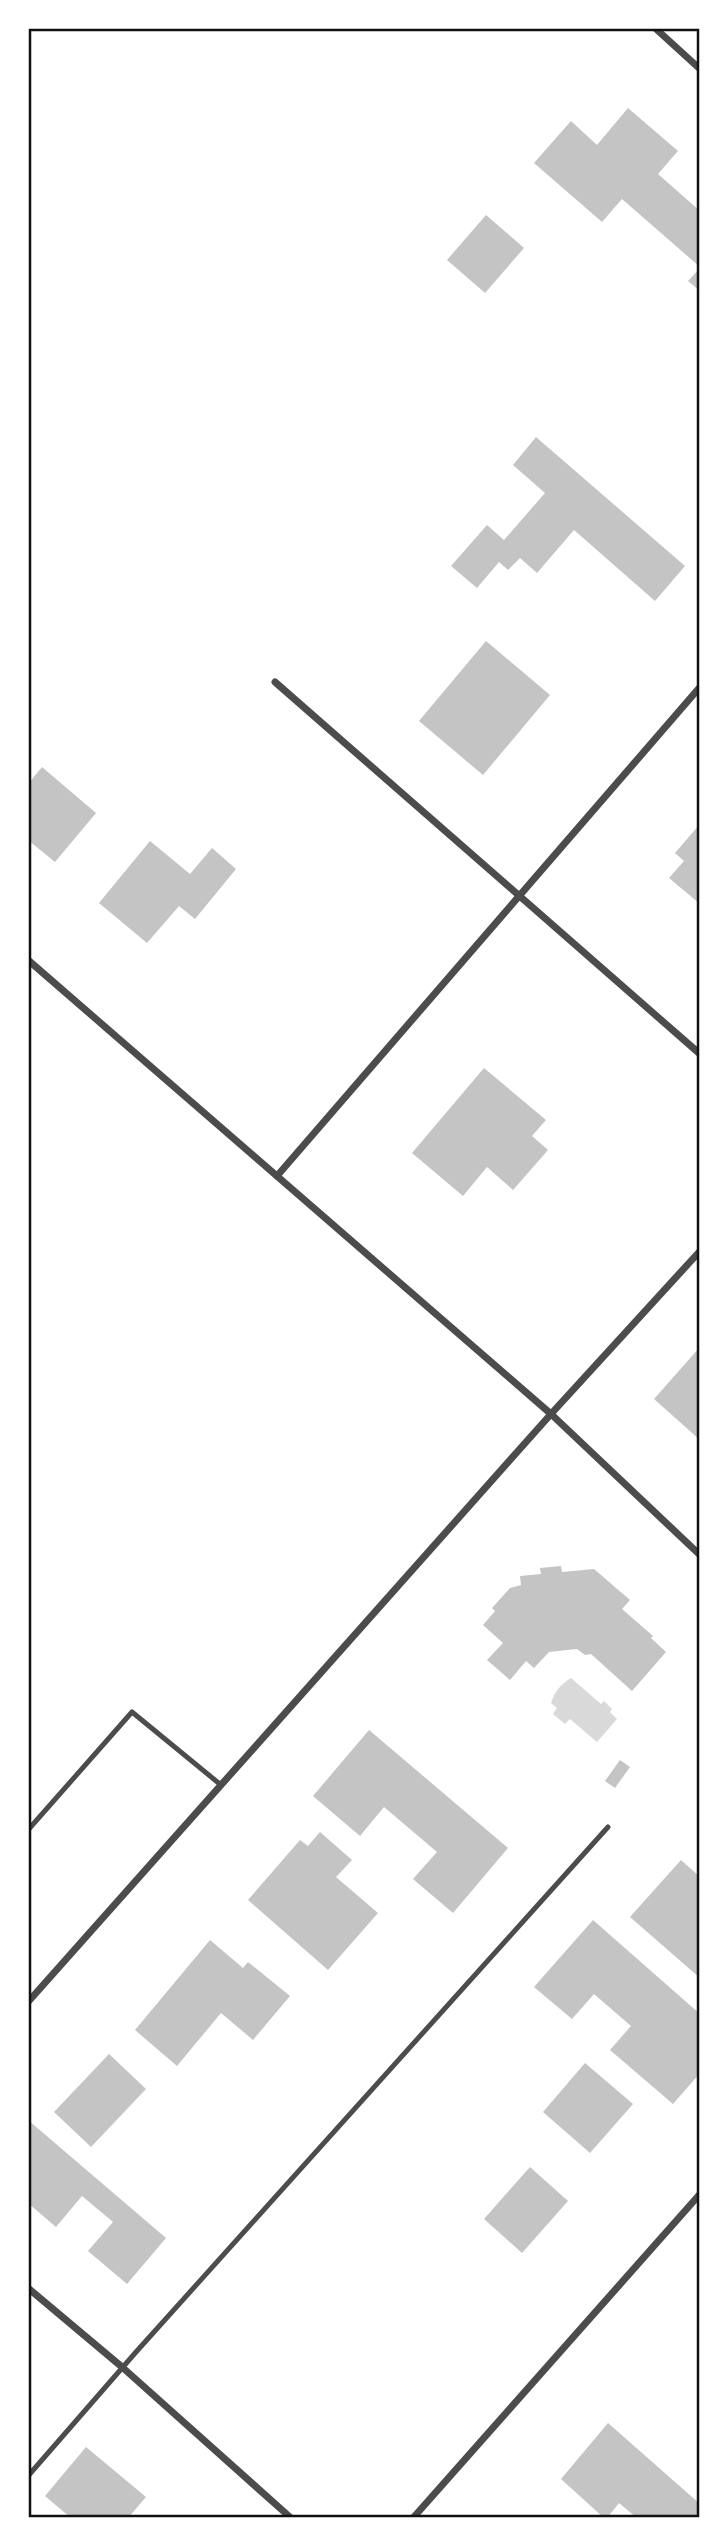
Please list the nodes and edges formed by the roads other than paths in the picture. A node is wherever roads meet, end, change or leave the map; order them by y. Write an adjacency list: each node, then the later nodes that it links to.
1 (655, 28): 2 (street)
2 (700, 69)
3 (275, 681): 5 (street)
4 (700, 687): 5 (street)
5 (519, 896): 7 (street); 8 (street)
6 (28, 960): 8 (street)
7 (700, 1054)
8 (276, 1176): 10 (street)
9 (700, 1251): 10 (street)
10 (551, 1414): 11 (street); 12 (street)
11 (700, 1555)
12 (221, 1785): 14 (lane); 15 (street)
13 (608, 1827): 18 (lane)
14 (28, 1830)
15 (28, 2003)
16 (700, 2194): 21 (street)
17 (28, 2288): 18 (street)
18 (122, 2367): 19 (lane); 20 (street)
19 (28, 2476)
20 (291, 2518)
21 (413, 2518)

